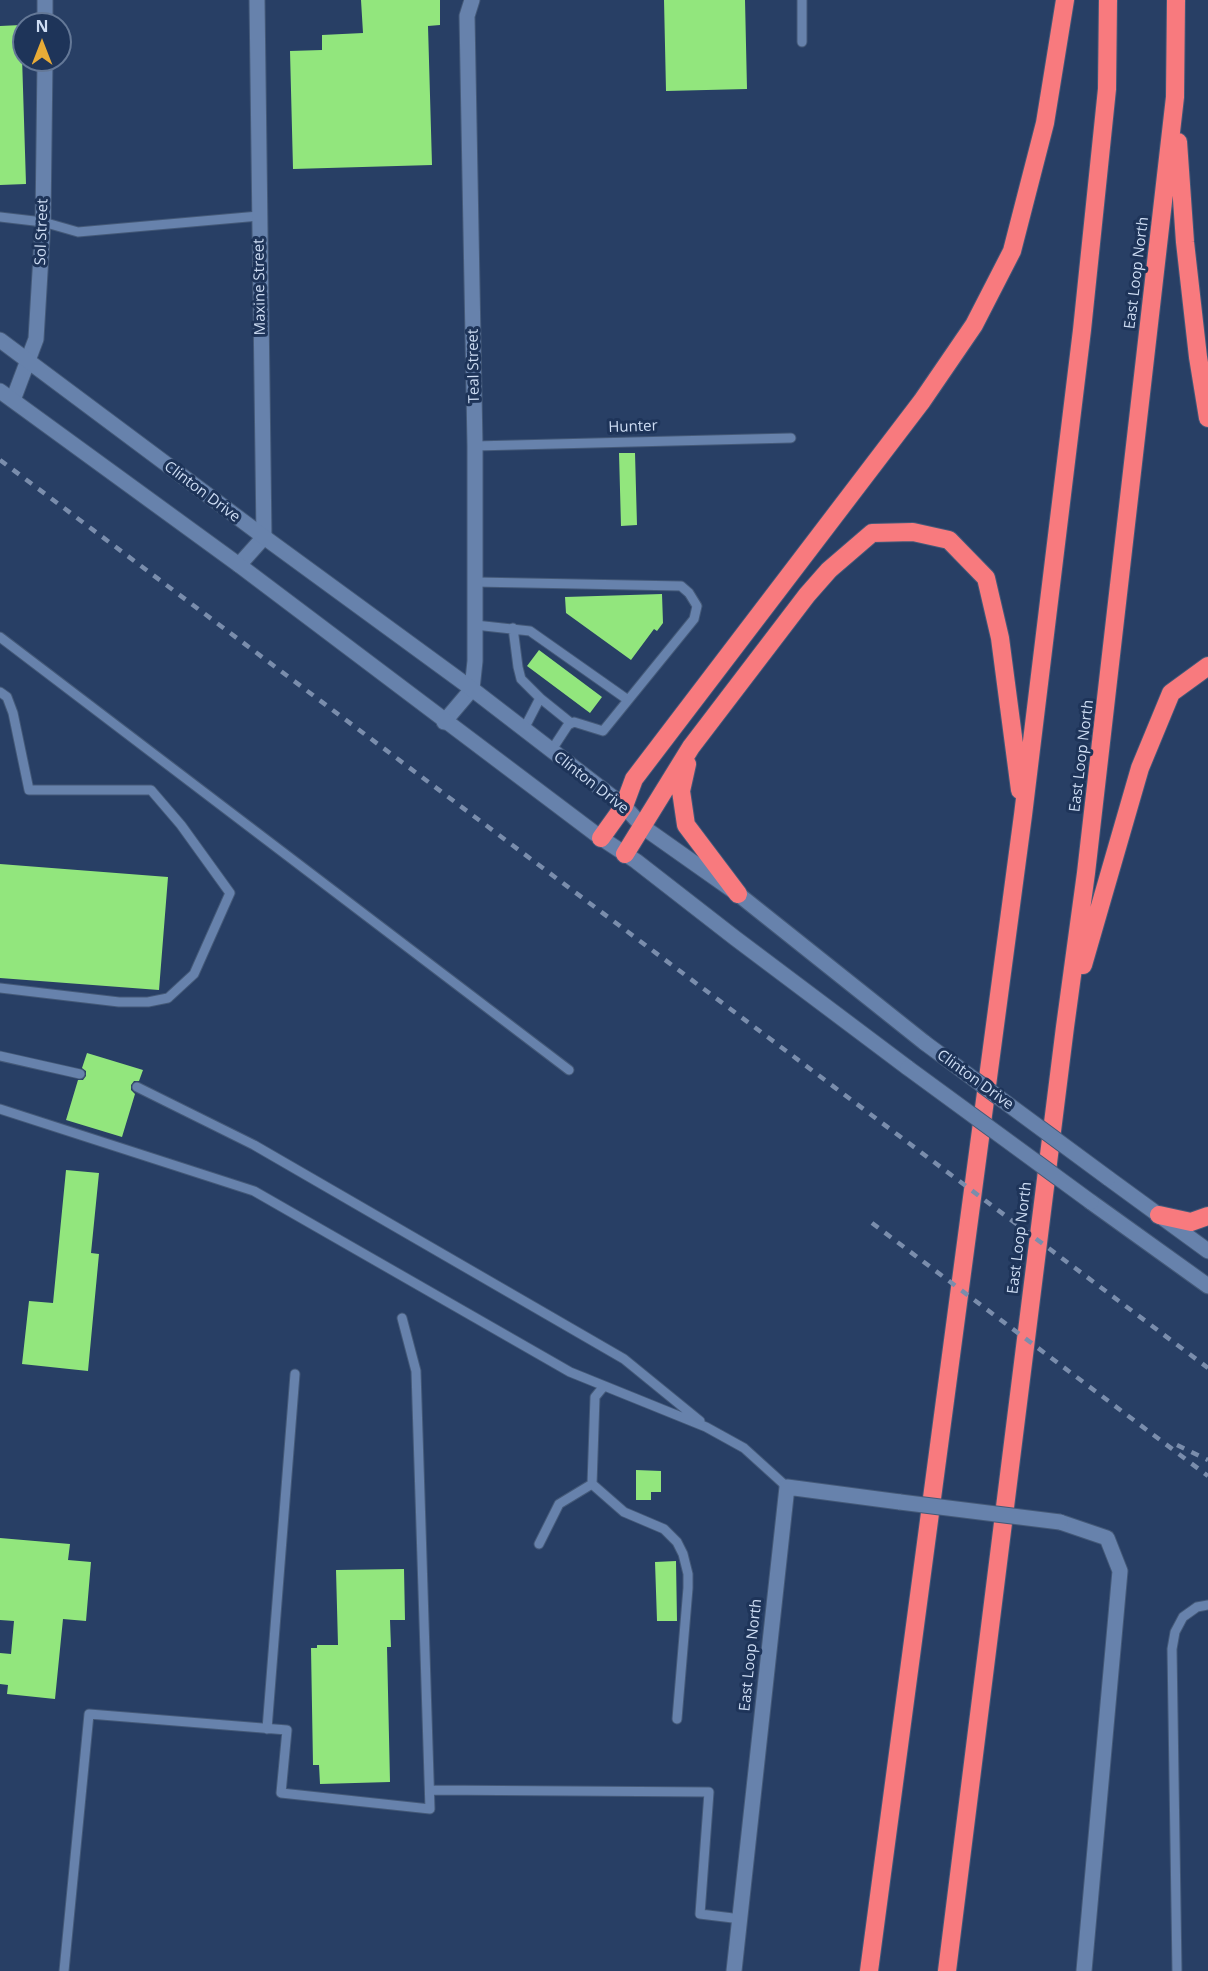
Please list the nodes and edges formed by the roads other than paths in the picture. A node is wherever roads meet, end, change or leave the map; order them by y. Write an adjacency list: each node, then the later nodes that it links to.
1 (257, 0): 10 (main road, Maxine Street)
2 (472, 0): 18 (main road, Teal Street)
3 (802, 0): 7 (lane)
4 (1065, 0): 35 (highway)
5 (1108, 0): 36 (highway)
6 (1176, 0): 9 (highway, East Loop North)
7 (802, 42)
8 (45, 72): 12 (main road, Sol Street)
9 (1175, 97): 16 (highway); 42 (highway, East Loop North)
10 (259, 216): 12 (lane); 19 (main road, Maxine Street)
11 (0, 217): 12 (lane)
12 (43, 222): 14 (main road, Sol Street)
13 (0, 340): 14 (main road, Clinton Drive)
14 (27, 361): 15 (main road, Sol Street); 19 (main road, Clinton Drive)
15 (6, 395): 20 (main road, Clinton Drive)
16 (1208, 418)
17 (791, 438): 18 (lane, Hunter)
18 (475, 446): 21 (main road, Teal Street)
19 (264, 537): 20 (main road); 26 (main road, Clinton Drive)
20 (239, 565): 30 (main road, Clinton Drive)
21 (475, 582): 22 (main road, Teal Street); 29 (lane)
22 (475, 625): 23 (lane); 26 (main road, Teal Street)
23 (513, 628): 28 (lane); 29 (lane)
24 (0, 637): 44 (lane)
25 (1208, 666): 42 (highway)
26 (472, 689): 30 (main road); 32 (main road, Clinton Drive)
27 (0, 692): 41 (lane)
28 (540, 698): 31 (lane); 32 (lane)
29 (628, 700): 31 (lane)
30 (444, 722): 38 (main road, Clinton Drive)
31 (571, 723): 34 (lane)
32 (524, 729): 34 (main road, Clinton Drive)
33 (692, 747): 36 (highway); 37 (highway); 40 (highway)
34 (551, 751): 35 (main road, Clinton Drive)
35 (624, 806): 37 (main road, Clinton Drive); 38 (highway)
36 (1023, 815): 64 (highway)
37 (643, 827): 39 (highway); 40 (main road, Clinton Drive)
38 (601, 838): 39 (main road, Clinton Drive)
39 (625, 854): 51 (main road, Clinton Drive, bridge)
40 (738, 894): 48 (main road, Clinton Drive, bridge)
41 (0, 988)
42 (1065, 1027): 67 (highway, East Loop North)
43 (0, 1056): 45 (lane)
44 (569, 1070)
45 (80, 1074)
46 (137, 1087): 55 (lane)
47 (0, 1109): 54 (lane)
48 (1159, 1215): 49 (highway); 50 (main road, Clinton Drive)
49 (1208, 1216)
50 (1208, 1251)
51 (1208, 1286)
52 (402, 1318): 62 (lane)
53 (295, 1374): 61 (lane)
54 (604, 1386): 55 (lane); 56 (lane)
55 (706, 1427): 57 (lane)
56 (592, 1484): 58 (lane); 60 (lane)
57 (787, 1487): 63 (main road, East Loop North); 68 (main road, bridge)
58 (539, 1544)
59 (1208, 1605): 69 (lane)
60 (677, 1719)
61 (267, 1729): 62 (lane); 65 (lane)
62 (430, 1790): 63 (lane)
63 (741, 1919): 66 (main road, East Loop North)
64 (869, 1966)
65 (64, 1971)
66 (734, 1971)
67 (947, 1971)
68 (1084, 1971)
69 (1177, 1971)

